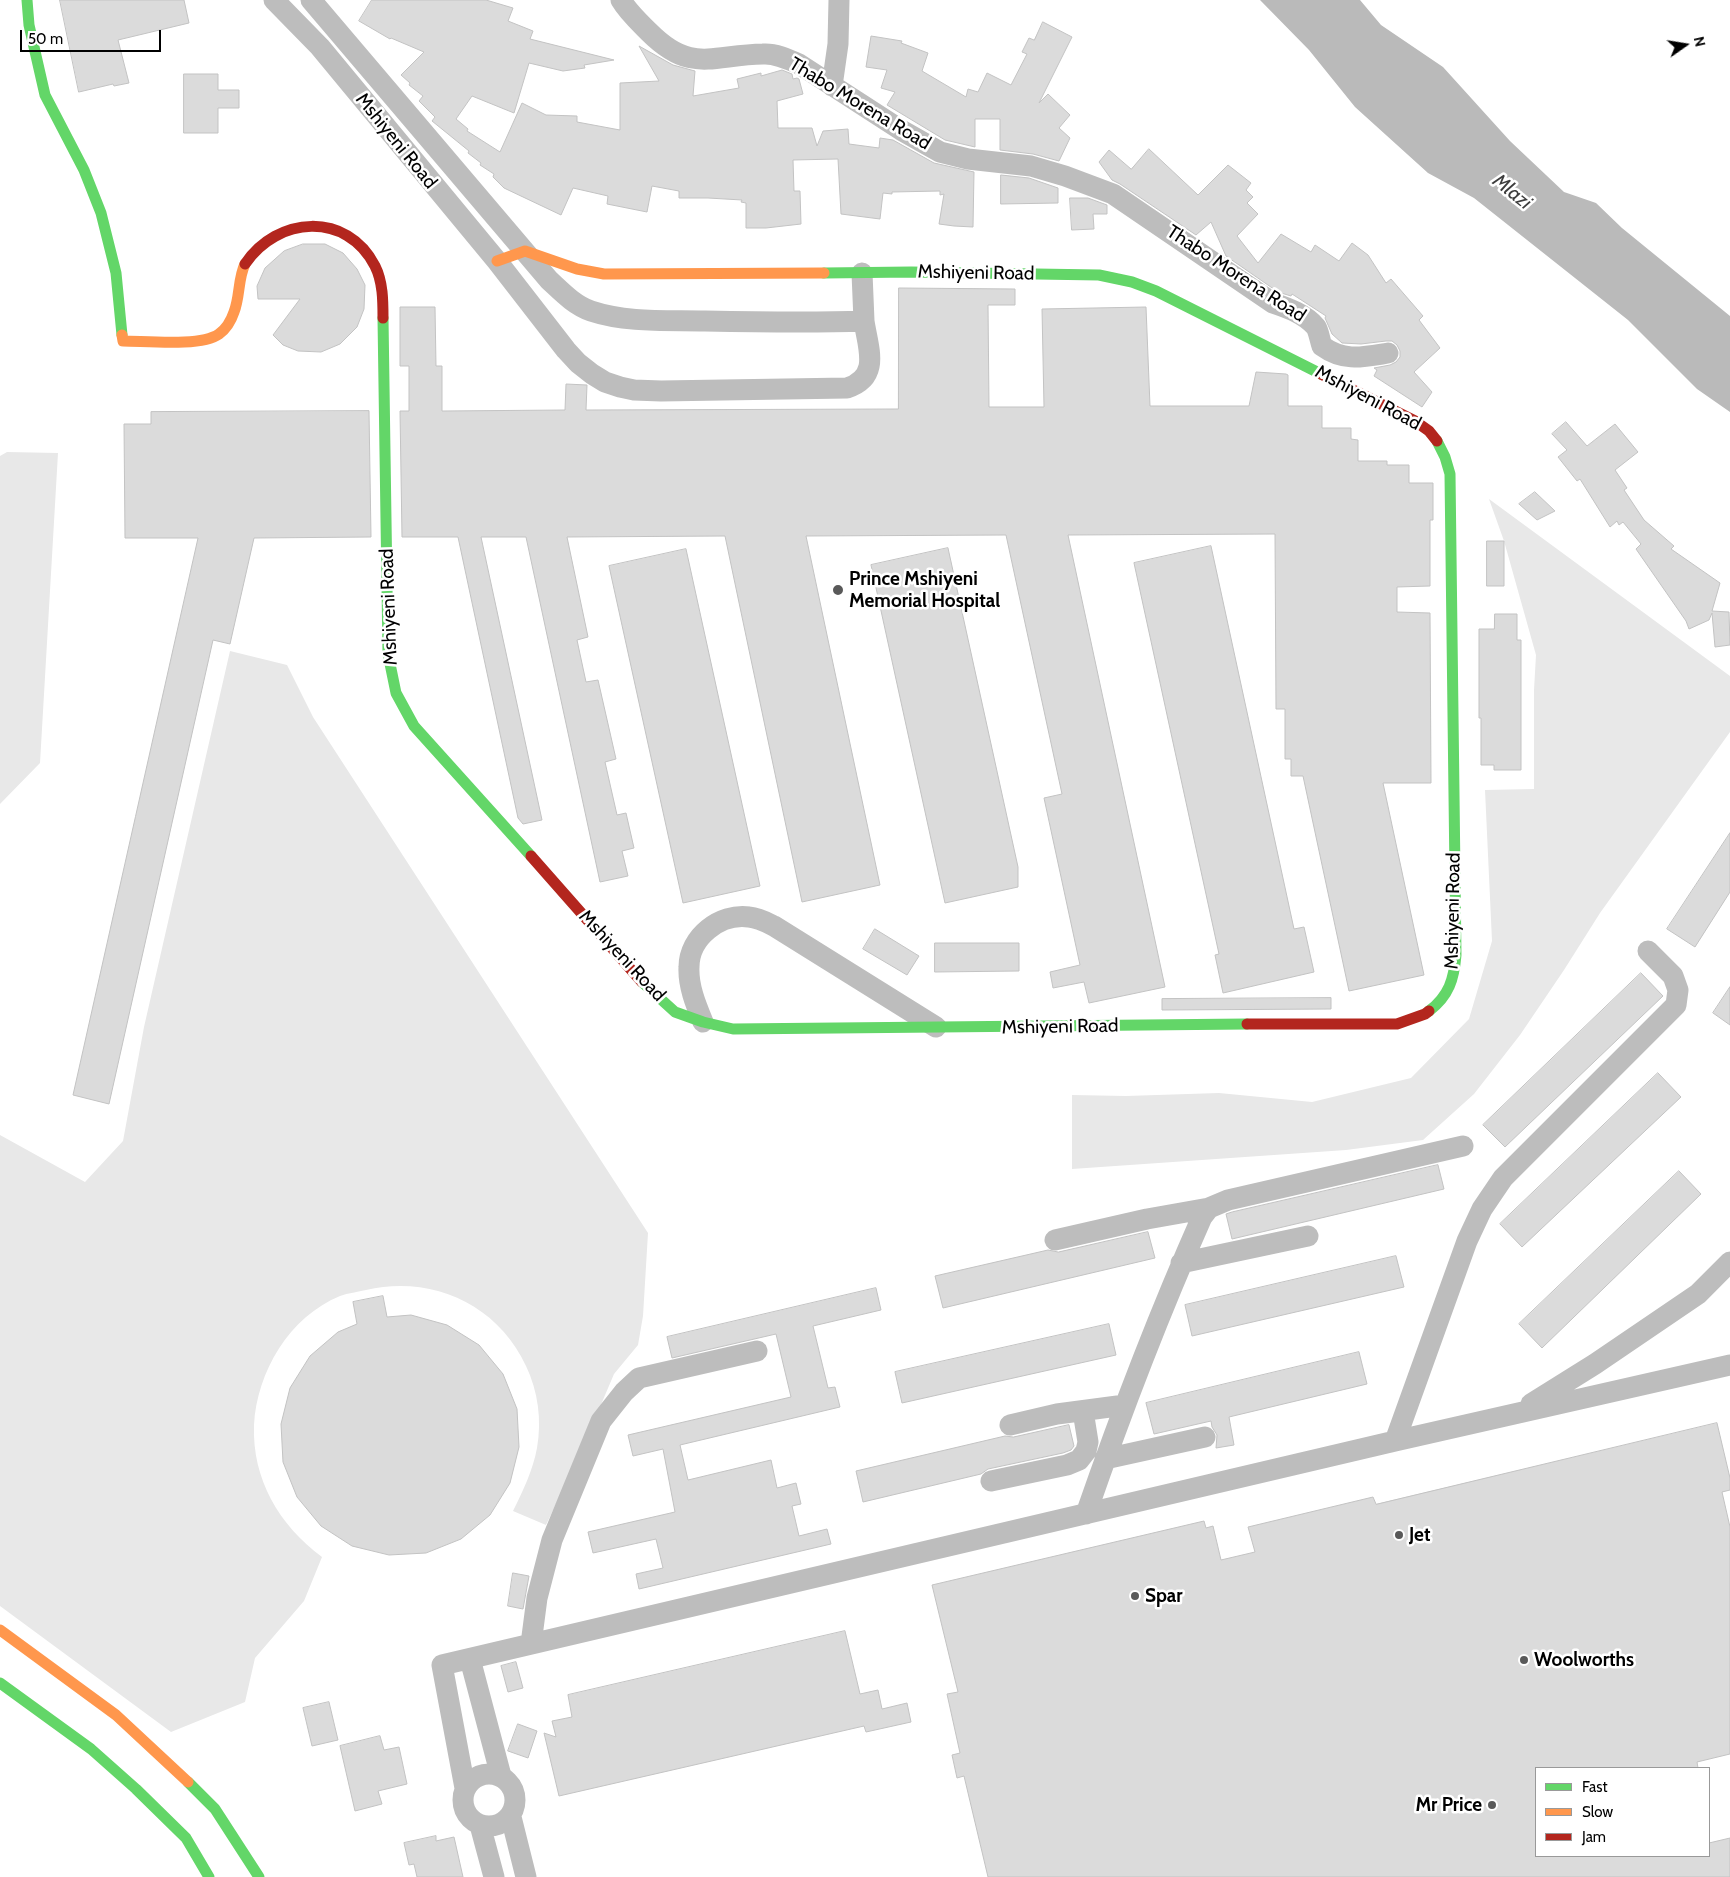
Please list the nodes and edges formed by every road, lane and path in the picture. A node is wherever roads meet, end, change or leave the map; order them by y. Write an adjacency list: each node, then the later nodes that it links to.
1 (27, 0): 13 (street, Mshiyeni Road)
2 (274, 0): 8 (street, Mshiyeni Road)
3 (312, 0): 7 (street)
4 (622, 0): 6 (street, Thabo Morena Road)
5 (839, 0): 6 (street)
6 (832, 86): 11 (street, Thabo Morena Road)
7 (524, 251): 8 (street); 9 (street, Mshiyeni Road); 10 (street)
8 (498, 261): 10 (street, Mshiyeni Road)
9 (862, 273): 10 (street, Mshiyeni Road); 14 (street, Mshiyeni Road)
10 (864, 321)
11 (1388, 353)
12 (1648, 951): 28 (street)
13 (703, 1022): 14 (street, Mshiyeni Road); 14 (street)
14 (936, 1027)
15 (1463, 1146): 16 (street)
16 (1208, 1208): 18 (street); 20 (street)
17 (1308, 1236): 20 (street)
18 (1055, 1240)
19 (1730, 1262): 25 (street)
20 (1181, 1263): 23 (street)
21 (758, 1351): 33 (street)
22 (1730, 1365): 25 (street)
23 (1125, 1405): 24 (street); 29 (street)
24 (1083, 1411): 26 (street); 30 (street)
25 (1518, 1413): 28 (street)
26 (1010, 1425)
27 (1205, 1437): 29 (street)
28 (1395, 1441): 31 (street)
29 (1105, 1460): 31 (street)
30 (991, 1482)
31 (1086, 1514): 33 (street)
32 (0, 1630): 41 (street)
33 (531, 1644): 34 (street)
34 (470, 1659): 36 (street); 37 (street)
35 (0, 1683): 40 (street)
36 (501, 1776): 37 (street); 38 (street)
37 (465, 1788): 39 (street)
38 (511, 1817): 39 (street); 43 (street)
39 (480, 1825): 42 (street)
40 (209, 1877)
41 (259, 1877)
42 (494, 1877)
43 (526, 1877)

